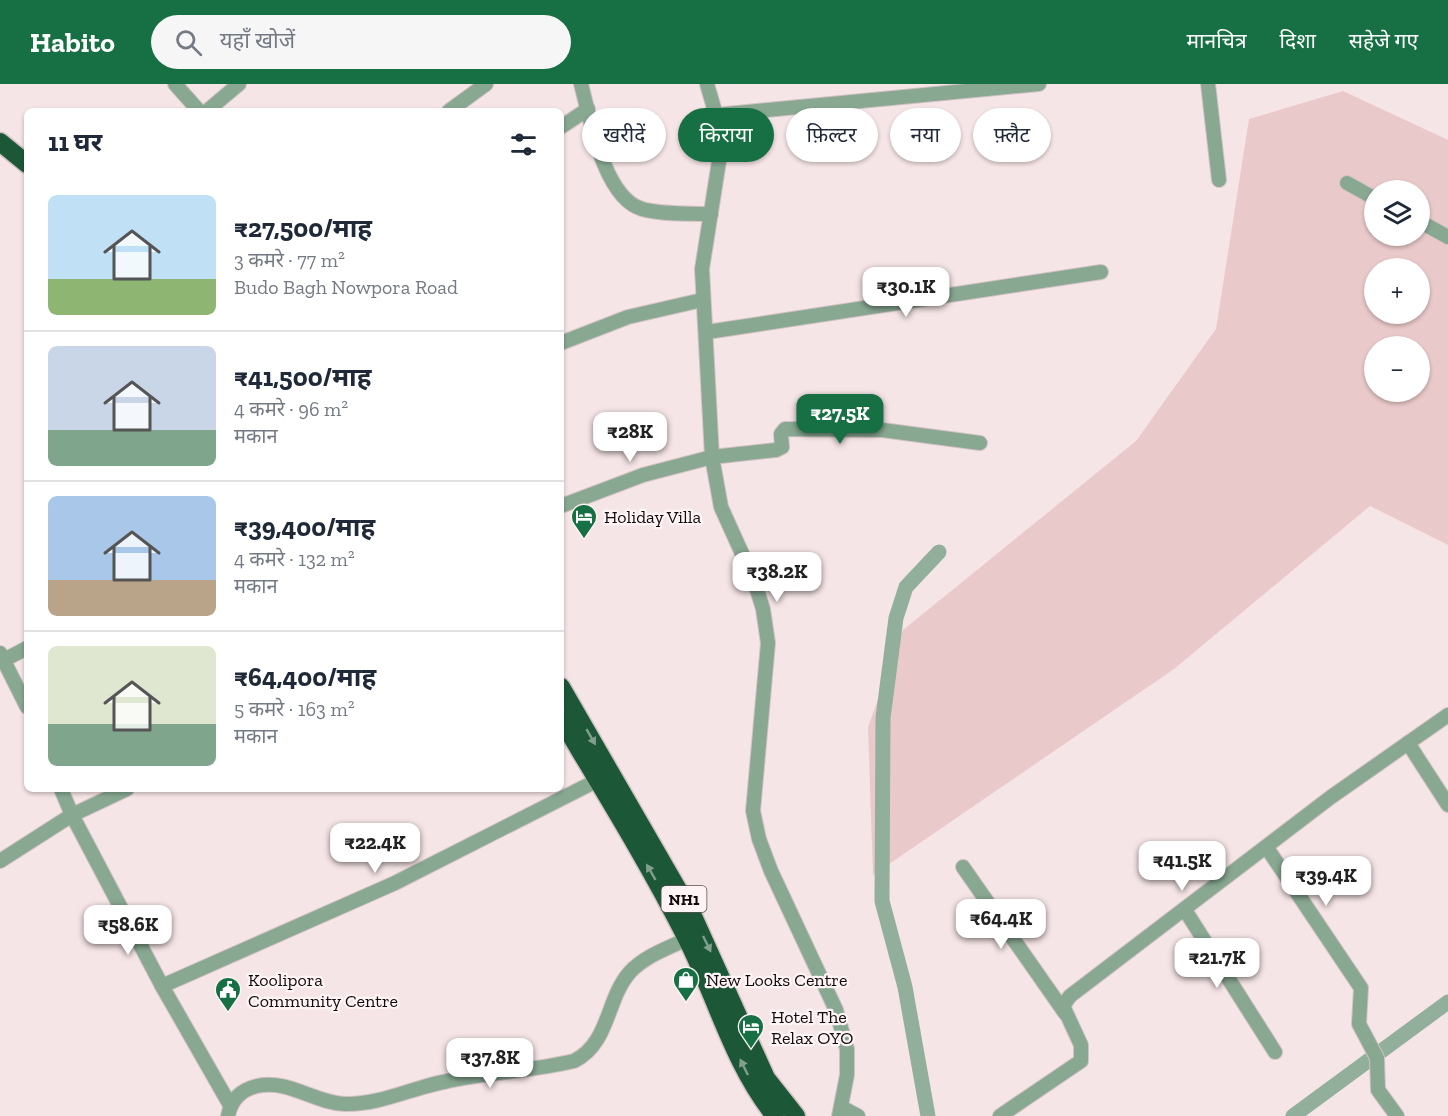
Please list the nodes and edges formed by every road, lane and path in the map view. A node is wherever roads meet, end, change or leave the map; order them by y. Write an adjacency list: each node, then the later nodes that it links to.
1 (175, 84): 8 (street)
2 (239, 84): 9 (street)
3 (486, 84): 10 (street)
4 (581, 84): 11 (street)
5 (707, 84): 12 (street)
6 (1039, 84): 13 (street)
7 (1208, 84): 20 (street)
8 (196, 108)
9 (211, 108)
10 (453, 108)
11 (588, 108)
12 (714, 108)
13 (774, 109)
14 (582, 113): 15 (street)
15 (564, 125)
16 (0, 142): 17 (highway)
17 (24, 162)
18 (605, 162): 23 (street)
19 (719, 162): 23 (street)
20 (1218, 180)
21 (1347, 183): 22 (street)
22 (1364, 192)
23 (711, 214): 27 (street)
24 (1430, 227): 25 (street)
25 (1448, 237)
26 (1101, 272): 28 (street)
27 (702, 300): 28 (street); 29 (street)
28 (707, 332): 31 (street)
29 (564, 343)
30 (980, 443): 31 (street)
31 (712, 457): 32 (street); 54 (street)
32 (564, 505)
33 (24, 649): 34 (street)
34 (2, 657): 36 (street)
35 (564, 692): 56 (highway, NH1, one-way to 56)
36 (24, 701)
37 (1448, 715): 39 (street)
38 (564, 724): 40 (highway, NH1)
39 (1408, 743): 43 (street); 45 (street)
40 (598, 780): 49 (highway, NH1, one-way to 40); 50 (street)
41 (62, 792): 44 (street)
42 (121, 792): 44 (street)
43 (1448, 805)
44 (72, 815): 46 (street); 50 (street)
45 (1267, 848): 48 (street); 59 (street)
46 (0, 861)
47 (963, 867): 51 (street)
48 (1185, 909): 51 (street); 52 (street)
49 (687, 939): 53 (street); 55 (highway, NH1, one-way to 49)
50 (162, 986): 53 (street)
51 (1065, 1014): 58 (street)
52 (1275, 1052)
53 (229, 1110)
54 (840, 1112): 57 (street)
55 (775, 1116)
56 (796, 1116)
57 (858, 1116)
58 (1000, 1116)
59 (1397, 1116)

